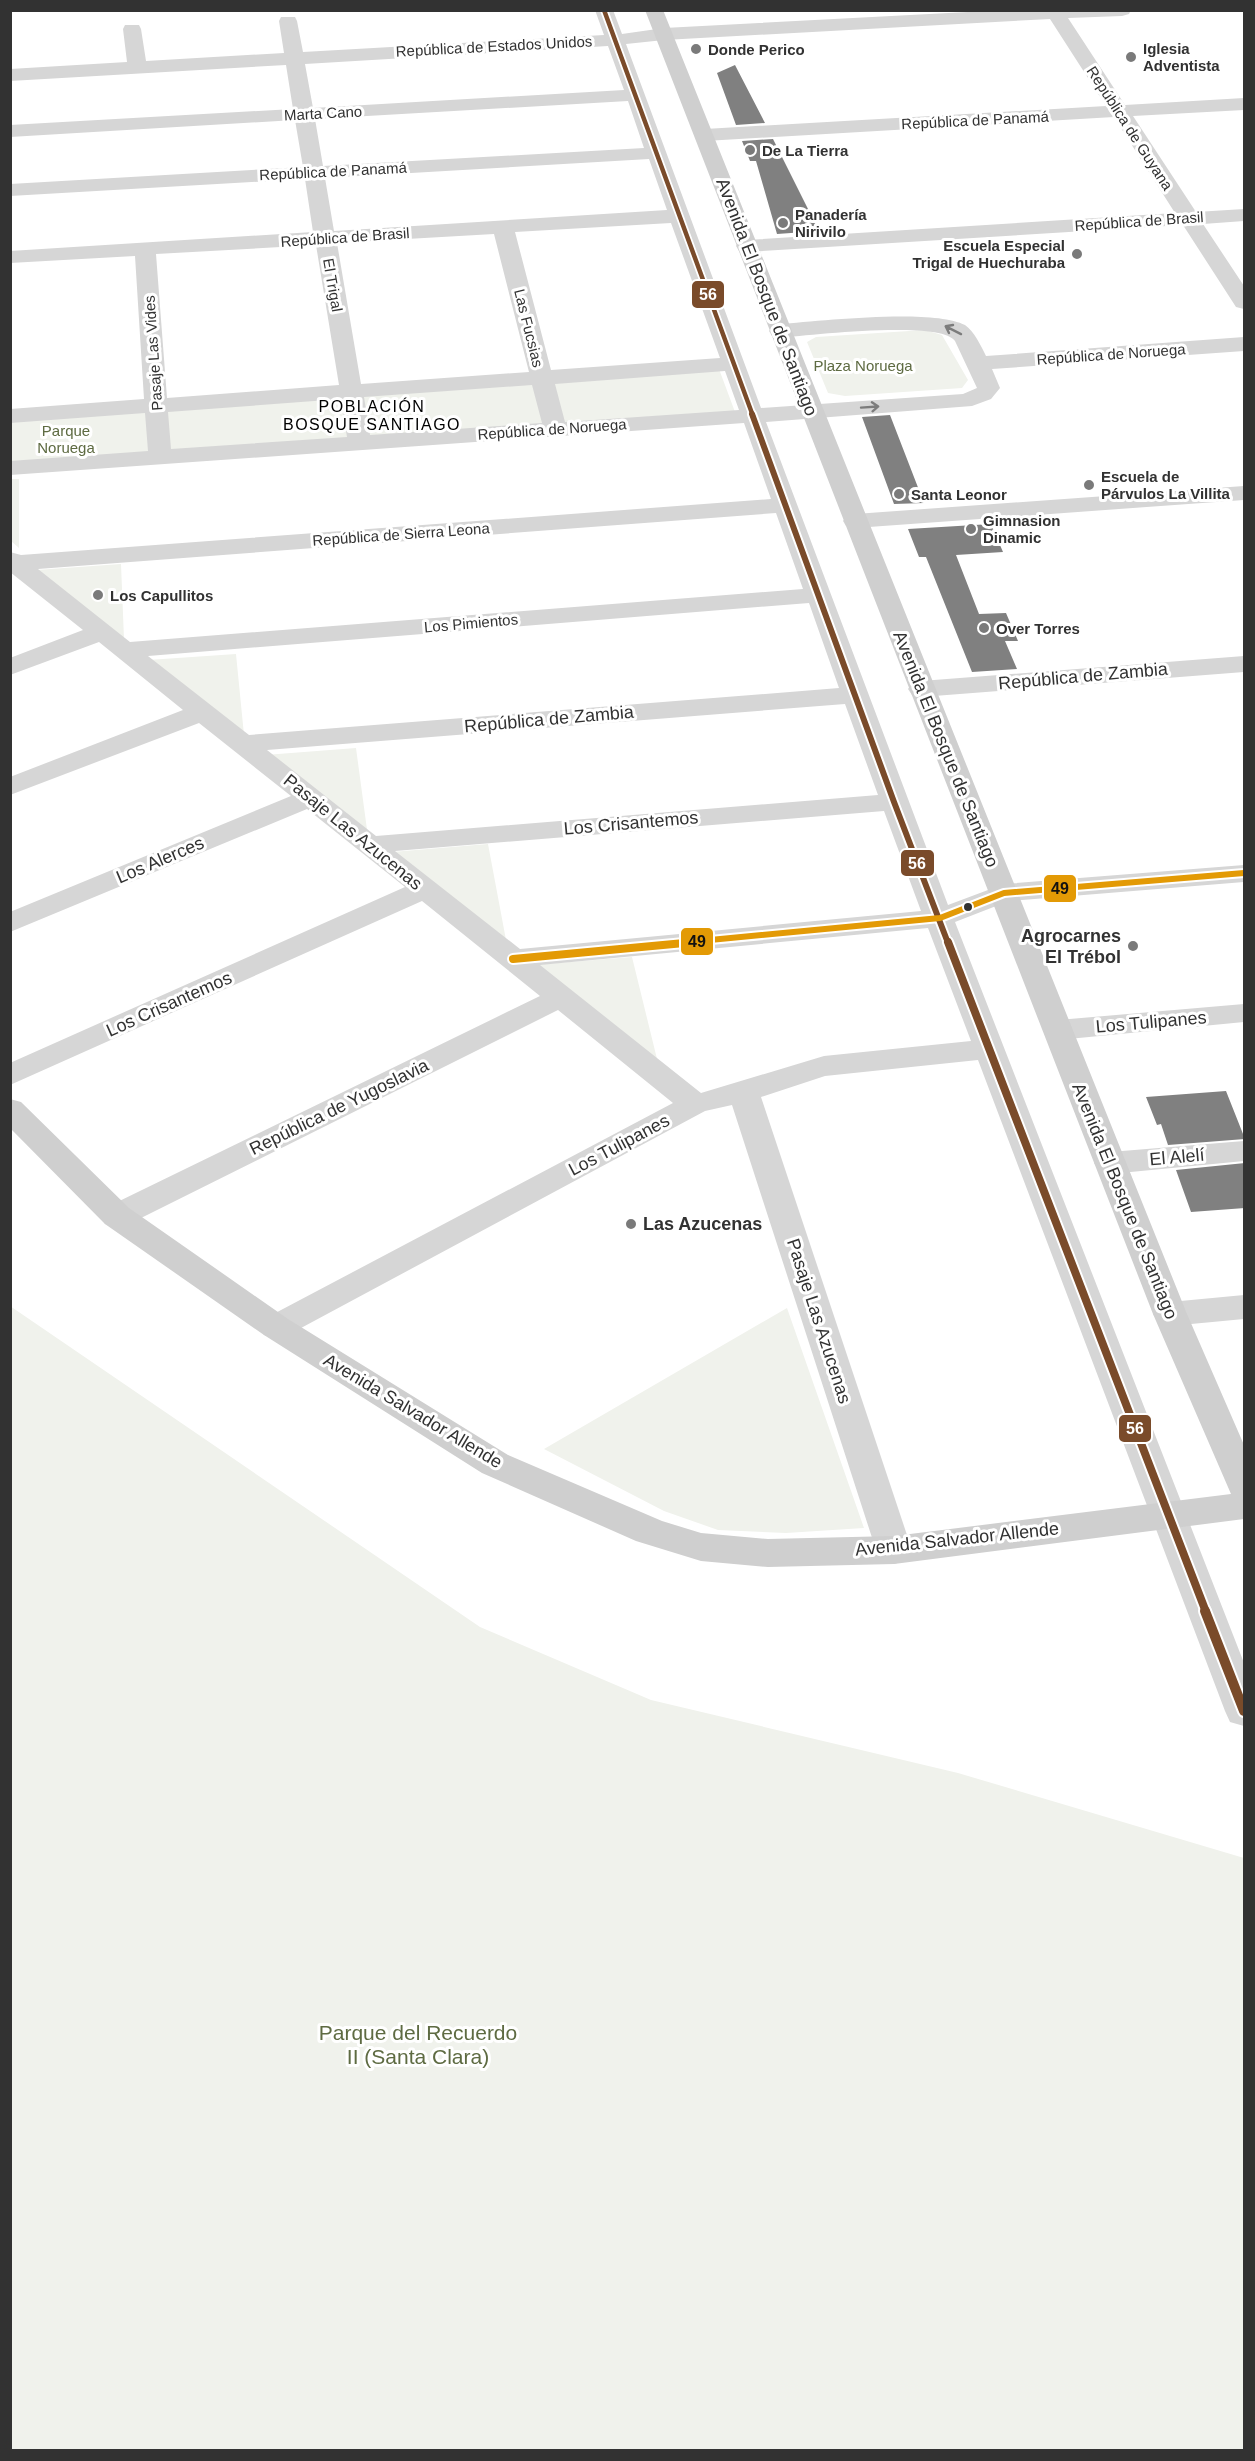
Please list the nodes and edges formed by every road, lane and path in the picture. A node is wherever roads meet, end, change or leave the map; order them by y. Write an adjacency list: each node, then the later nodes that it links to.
1 (604, 10): 8 (street)
2 (654, 10): 7 (main road, Avenida El Bosque de Santiago)
3 (1122, 10): 4 (street, República de Estados Unidos)
4 (1056, 14): 7 (street, República de Estados Unidos); 14 (street, República de Guyana)
5 (288, 21): 9 (street, El Trigal)
6 (132, 29): 10 (street)
7 (664, 34): 8 (street, República de Estados Unidos); 17 (main road, Avenida El Bosque de Santiago)
8 (615, 40): 9 (street, República de Estados Unidos); 12 (street)
9 (294, 58): 10 (street, República de Estados Unidos); 15 (street, El Trigal)
10 (137, 66): 11 (street, República de Estados Unidos)
11 (10, 75)
12 (635, 95): 15 (street, Marta Cano); 18 (street)
13 (1245, 104): 14 (street, República de Panamá)
14 (1120, 111): 17 (street, República de Panamá); 23 (street, República de Guyana)
15 (304, 114): 16 (street, Marta Cano); 19 (street, El Trigal)
16 (10, 131)
17 (705, 135): 26 (main road, Avenida El Bosque de Santiago)
18 (656, 153): 19 (street, República de Panamá); 22 (street)
19 (314, 172): 20 (street, República de Panamá); 25 (street, El Trigal)
20 (10, 190)
21 (1245, 215): 23 (street, República de Brasil)
22 (679, 216): 24 (street, República de Brasil); 33 (street)
23 (1190, 218): 26 (street, República de Brasil); 29 (street, República de Guyana)
24 (503, 226): 25 (street, República de Brasil); 34 (street, Las Fucsias)
25 (325, 238): 27 (street, República de Brasil); 35 (street, El Trigal)
26 (747, 246): 30 (main road, Avenida El Bosque de Santiago)
27 (145, 249): 28 (street, República de Brasil); 36 (street, Pasaje Las Vides)
28 (10, 257)
29 (1245, 302)
30 (780, 331): 32 (street, República de Noruega, one-way to 30); 37 (main road, Avenida El Bosque de Santiago)
31 (1245, 344): 32 (street, República de Noruega)
32 (977, 363): 37 (street, República de Noruega, one-way to 32)
33 (733, 364): 34 (street); 38 (street)
34 (542, 378): 35 (street); 40 (street, Las Fucsias)
35 (351, 391): 36 (street); 41 (street, El Trigal)
36 (157, 406): 39 (street); 42 (street, Pasaje Las Vides)
37 (812, 411): 38 (street, República de Noruega); 46 (main road, Avenida El Bosque de Santiago)
38 (752, 415): 40 (street, República de Noruega); 45 (street)
39 (10, 416)
40 (555, 429): 41 (street, República de Noruega)
41 (360, 443): 42 (street, República de Noruega)
42 (160, 457): 43 (street, República de Noruega)
43 (10, 468)
44 (1245, 493): 46 (street)
45 (785, 505): 47 (street, República de Sierra Leona); 48 (street)
46 (855, 521): 53 (main road, Avenida El Bosque de Santiago)
47 (13, 561): 49 (street, Pasaje Las Azucenas)
48 (818, 595): 50 (street, Los Pimientos); 54 (street)
49 (102, 632): 50 (street, Pasaje Las Azucenas); 52 (street)
50 (125, 650): 55 (street, Pasaje Las Azucenas)
51 (1245, 664): 53 (street, República de Zambia)
52 (10, 667)
53 (921, 689): 63 (main road, Avenida El Bosque de Santiago)
54 (854, 695): 56 (street, República de Zambia); 59 (street)
55 (203, 712): 56 (street, Pasaje Las Azucenas); 57 (street)
56 (243, 744): 58 (street, Pasaje Las Azucenas)
57 (10, 787)
58 (310, 798): 60 (street, Pasaje Las Azucenas); 65 (street, Los Alerces)
59 (894, 802): 60 (street, Los Crisantemos); 64 (street)
60 (369, 845): 62 (street, Pasaje Las Azucenas)
61 (1245, 873): 63 (street)
62 (425, 889): 66 (street, Pasaje Las Azucenas); 71 (street, Los Crisantemos)
63 (1004, 893): 64 (street); 69 (main road, Avenida El Bosque de Santiago)
64 (940, 918): 66 (street); 70 (street)
65 (10, 923)
66 (513, 959): 67 (street, Pasaje Las Azucenas)
67 (561, 998): 73 (street, Pasaje Las Azucenas); 77 (street, República de Yugoslavia)
68 (1245, 1013): 69 (street, Los Tulipanes)
69 (1058, 1030): 76 (main road, Avenida El Bosque de Santiago)
70 (990, 1049): 72 (street, Los Tulipanes); 83 (street)
71 (10, 1075)
72 (744, 1092): 73 (street, Los Tulipanes); 84 (street, Pasaje Las Azucenas)
73 (695, 1104): 80 (street, Los Tulipanes)
74 (10, 1109): 77 (main road, Avenida Salvador Allende)
75 (1245, 1151): 76 (street, El Alelí)
76 (1110, 1163): 79 (main road, Avenida El Bosque de Santiago)
77 (117, 1216): 80 (main road, Avenida Salvador Allende)
78 (1245, 1307): 79 (street)
79 (1170, 1314): 81 (main road, Avenida El Bosque de Santiago)
80 (276, 1327): 84 (main road, Avenida Salvador Allende)
81 (1245, 1485)
82 (1245, 1506): 83 (main road, Avenida Salvador Allende)
83 (1169, 1515): 84 (main road, Avenida Salvador Allende); 85 (street)
84 (894, 1550)
85 (1245, 1711)

